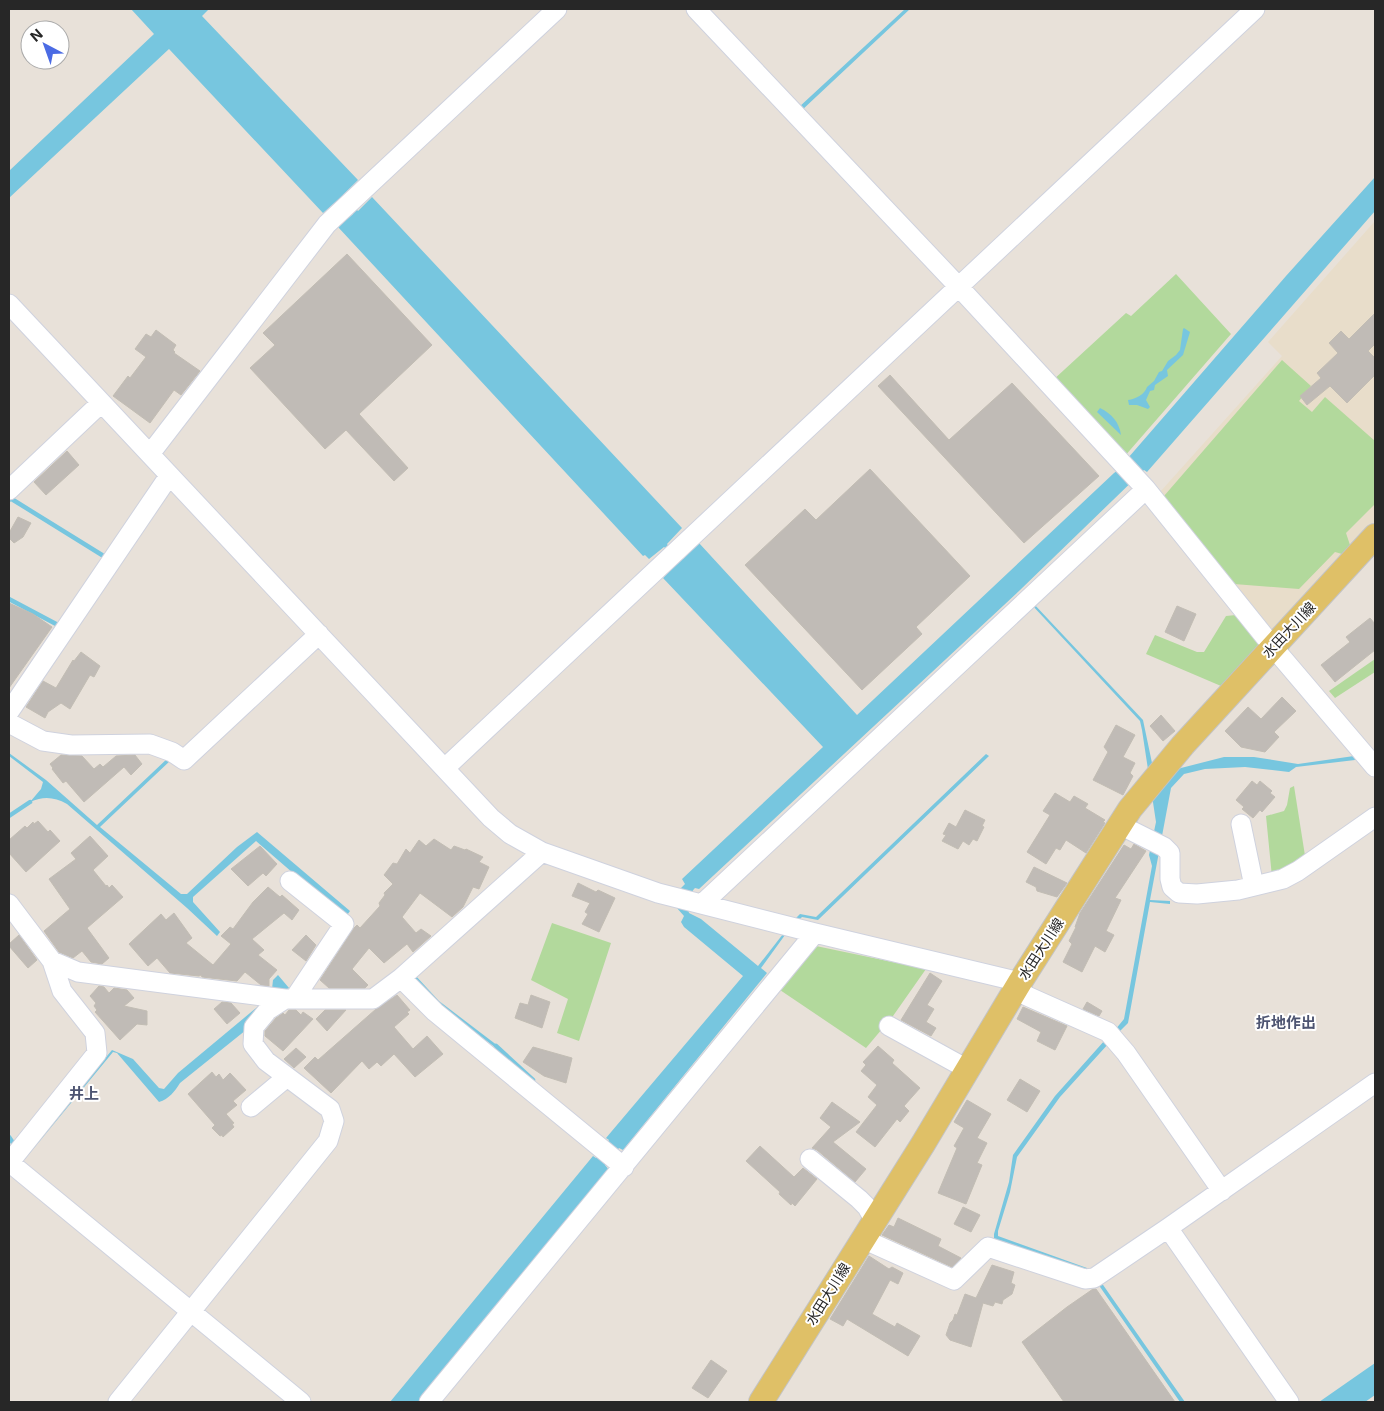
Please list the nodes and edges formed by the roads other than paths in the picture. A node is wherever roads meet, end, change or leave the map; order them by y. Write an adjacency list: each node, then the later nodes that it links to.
1 (557, 9): 7 (street)
2 (696, 9): 4 (street)
3 (1255, 9): 4 (street)
4 (958, 286): 9 (street); 18 (street)
5 (9, 304): 6 (street)
6 (101, 403): 7 (street); 10 (street)
7 (150, 454): 8 (street)
8 (170, 476): 12 (street); 14 (street)
9 (1143, 486): 13 (street); 25 (street)
10 (9, 490)
11 (1375, 536): 13 (main road, 水田大川線)
12 (319, 634): 15 (street); 18 (street)
13 (1273, 648): 16 (street); 21 (main road, 水田大川線)
14 (9, 712)
15 (9, 723)
16 (1368, 746): 17 (street)
17 (1375, 767)
18 (445, 768): 22 (street)
19 (1375, 817): 24 (street)
20 (1241, 824): 24 (street)
21 (1120, 825): 24 (street); 30 (main road, 水田大川線)
22 (542, 852): 25 (street); 29 (street)
23 (290, 881): 31 (street)
24 (1254, 886)
25 (700, 903): 27 (street)
26 (9, 904): 28 (street)
27 (815, 933): 30 (street); 39 (street)
28 (52, 961): 31 (street); 38 (street)
29 (401, 978): 31 (street); 39 (street)
30 (1018, 985): 33 (main road, 水田大川線); 40 (street)
31 (290, 999): 34 (street)
32 (889, 1026): 33 (street)
33 (967, 1070): 42 (main road, 水田大川線)
34 (287, 1077): 36 (street); 43 (street)
35 (1375, 1083): 40 (street)
36 (251, 1107)
37 (810, 1159): 42 (street)
38 (9, 1162): 43 (street)
39 (621, 1164): 46 (street)
40 (1222, 1191): 41 (street)
41 (1168, 1228): 42 (street); 48 (street)
42 (868, 1229): 47 (main road, 水田大川線)
43 (191, 1313): 44 (street); 45 (street)
44 (118, 1402)
45 (301, 1402)
46 (429, 1402)
47 (761, 1402)
48 (1289, 1402)

